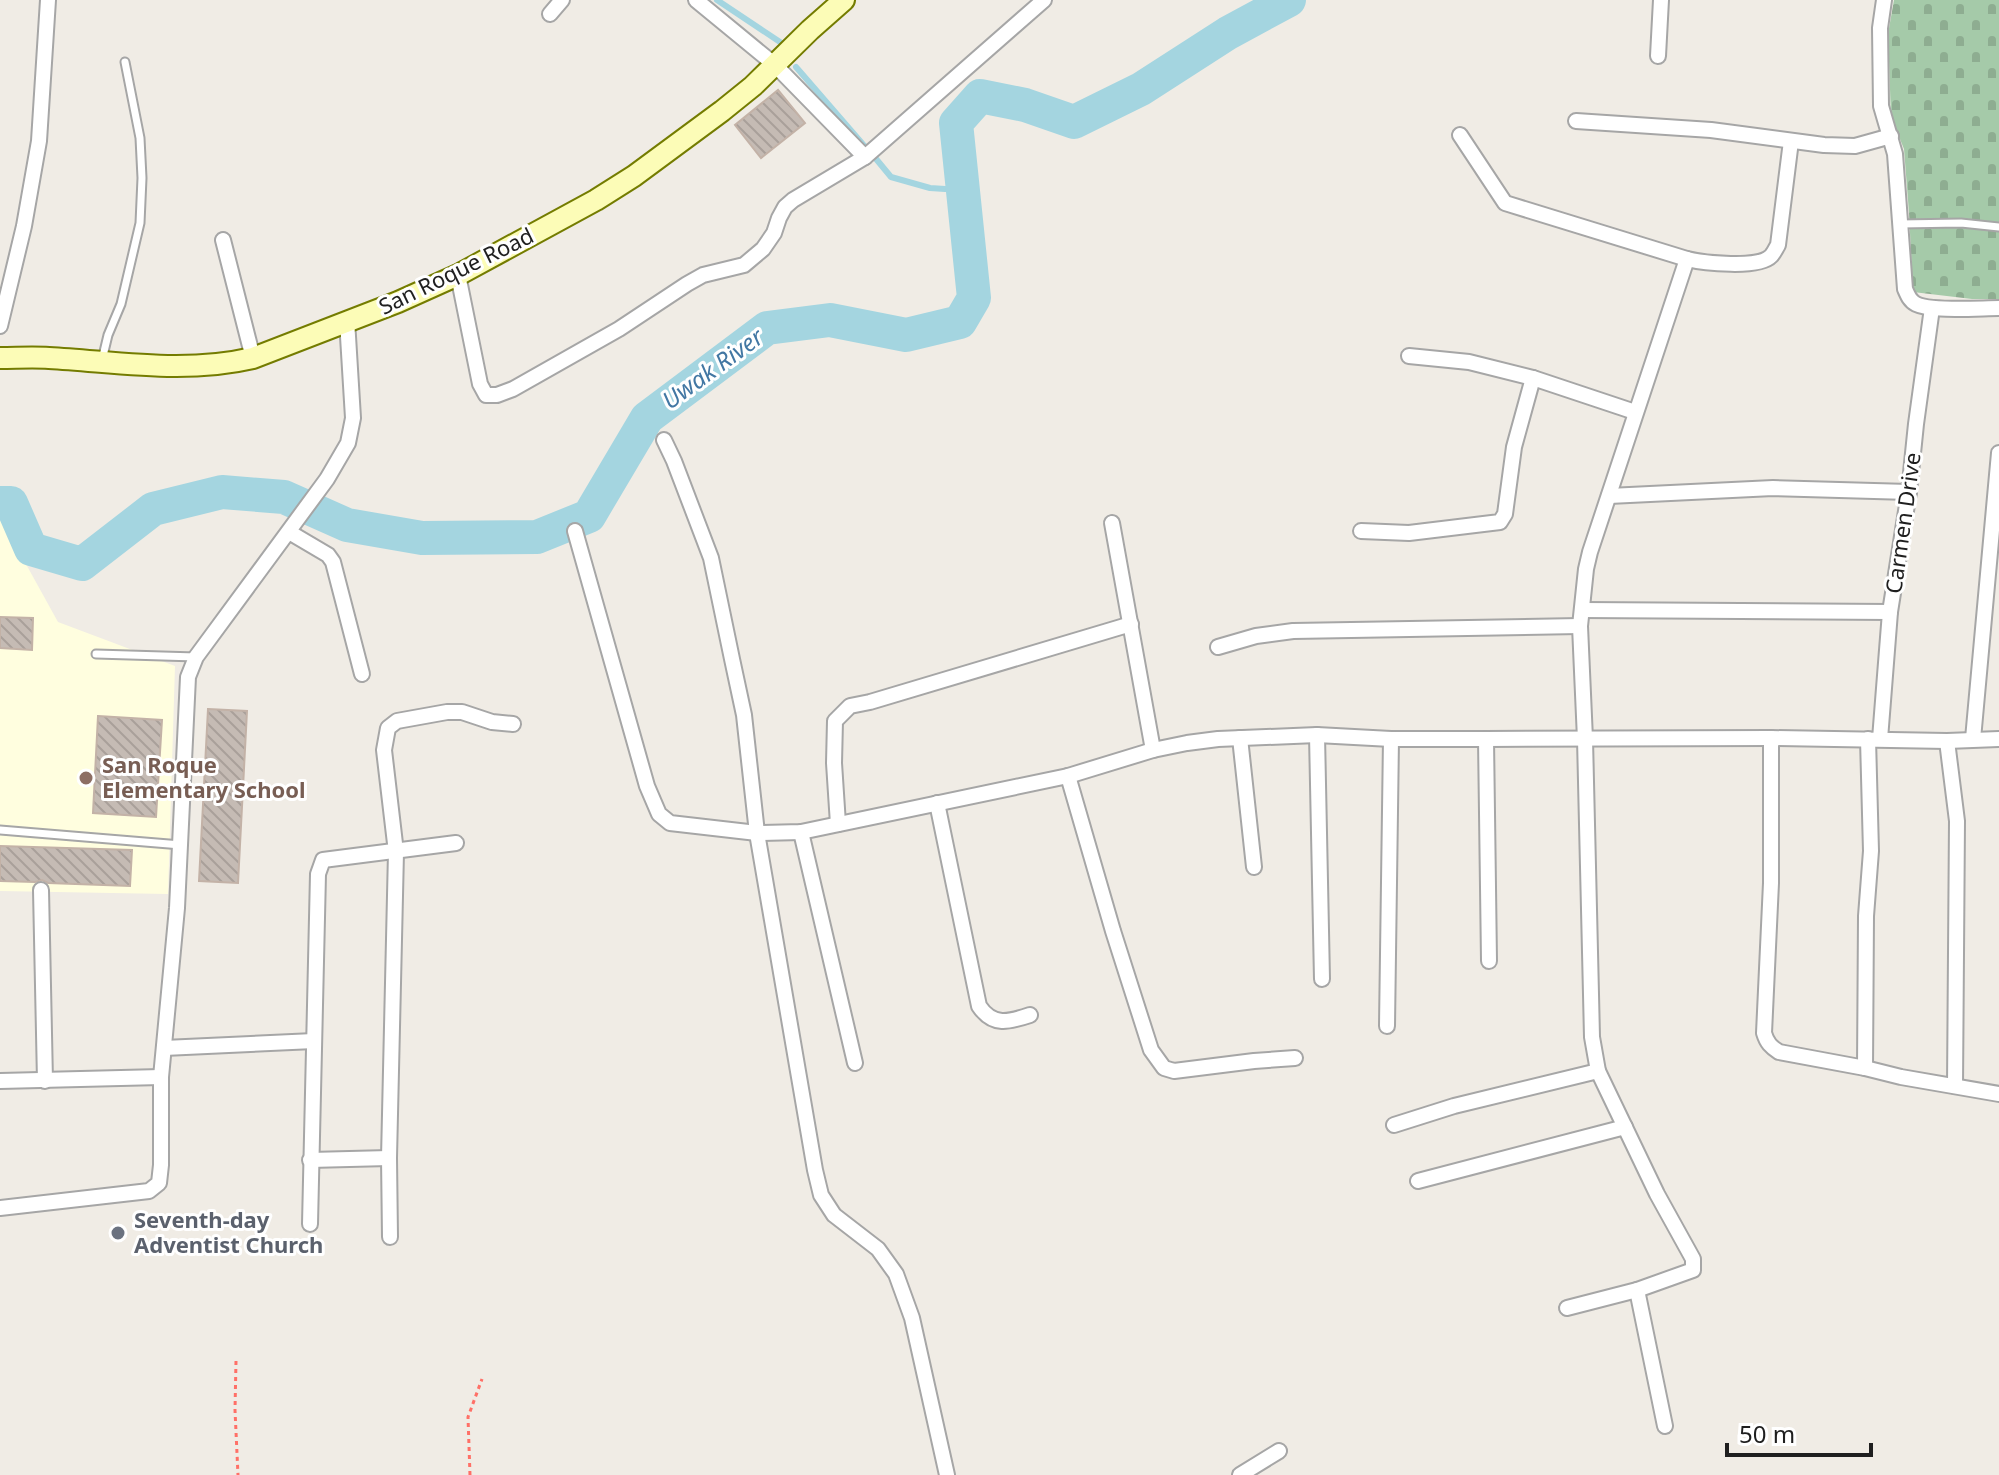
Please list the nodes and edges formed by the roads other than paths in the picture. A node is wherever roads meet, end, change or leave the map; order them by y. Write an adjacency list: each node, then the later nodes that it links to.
1 (48, 0): 25 (street)
2 (562, 0): 8 (street)
3 (696, 0): 11 (street)
4 (844, 0): 11 (street, San Roque Road)
5 (1044, 0): 16 (street)
6 (1661, 0): 9 (street)
7 (1884, 0): 14 (street)
8 (550, 14)
9 (1658, 56)
10 (125, 62): 29 (lane)
11 (775, 65): 16 (street); 21 (street, San Roque Road)
12 (1576, 121): 15 (street)
13 (1460, 135): 20 (street)
14 (1891, 136): 15 (street); 17 (street)
15 (1791, 141): 20 (street)
16 (865, 157): 21 (street)
17 (1900, 224): 18 (lane); 22 (street)
18 (1999, 227)
19 (223, 240): 28 (street)
20 (1687, 259): 31 (street)
21 (458, 275): 24 (street, San Roque Road)
22 (1932, 308): 23 (street); 34 (street, Carmen Drive)
23 (1999, 308)
24 (347, 320): 28 (street, San Roque Road); 39 (street)
25 (0, 326)
26 (1409, 356): 30 (street)
27 (0, 358): 29 (street, San Roque Road)
28 (253, 358): 29 (street, San Roque Road)
29 (101, 362)
30 (1533, 378): 31 (street); 38 (street)
31 (1635, 412): 35 (street)
32 (664, 440): 65 (street)
33 (1999, 453): 56 (street)
34 (1909, 492): 35 (street); 41 (street, Carmen Drive)
35 (1609, 496): 40 (street)
36 (1112, 523): 42 (street)
37 (575, 531): 65 (street)
38 (1361, 531)
39 (289, 532): 46 (street); 47 (street)
40 (1582, 610): 41 (street); 43 (street)
41 (1890, 612): 55 (street, Carmen Drive)
42 (1131, 624): 59 (street); 62 (street)
43 (1580, 626): 44 (street); 54 (street)
44 (1218, 647)
45 (96, 654): 46 (lane)
46 (196, 657): 67 (street)
47 (362, 674)
48 (513, 724): 68 (street)
49 (1317, 735): 50 (street); 52 (street); 72 (street)
50 (1240, 738): 59 (street); 69 (street)
51 (1771, 738): 54 (street); 55 (street); 79 (street)
52 (1391, 739): 53 (street); 74 (street)
53 (1486, 739): 54 (street); 71 (street)
54 (1585, 739): 80 (street)
55 (1874, 739): 58 (street); 79 (street, Carmen Drive)
56 (1973, 739): 57 (street); 58 (street)
57 (1999, 739)
58 (1947, 741): 84 (street)
59 (1153, 750): 60 (street)
60 (1068, 776): 61 (street); 77 (street)
61 (937, 803): 62 (street); 73 (street)
62 (838, 824): 64 (street)
63 (0, 830): 67 (lane)
64 (801, 832): 65 (street); 78 (street)
65 (757, 833): 98 (street)
66 (456, 843): 68 (street)
67 (181, 845): 76 (street)
68 (396, 852): 75 (street); 88 (street)
69 (1254, 867)
70 (41, 890): 83 (street)
71 (1489, 961)
72 (1322, 979)
73 (1030, 1015)
74 (1387, 1026)
75 (314, 1041): 76 (street); 89 (street)
76 (164, 1048): 81 (street)
77 (1295, 1058)
78 (855, 1063)
79 (1865, 1068): 84 (street)
80 (1598, 1071): 86 (street); 87 (street)
81 (161, 1077): 83 (street); 91 (street)
82 (0, 1081): 83 (street)
83 (45, 1081)
84 (1955, 1086): 85 (street)
85 (1999, 1094)
86 (1394, 1125)
87 (1625, 1127): 90 (street); 94 (street)
88 (389, 1158): 89 (street); 93 (street)
89 (310, 1160): 92 (street)
90 (1418, 1181)
91 (0, 1208)
92 (310, 1224)
93 (390, 1237)
94 (1637, 1290): 95 (street); 96 (street)
95 (1567, 1308)
96 (1665, 1426)
97 (1279, 1451): 99 (street)
98 (947, 1475)
99 (1240, 1475)

